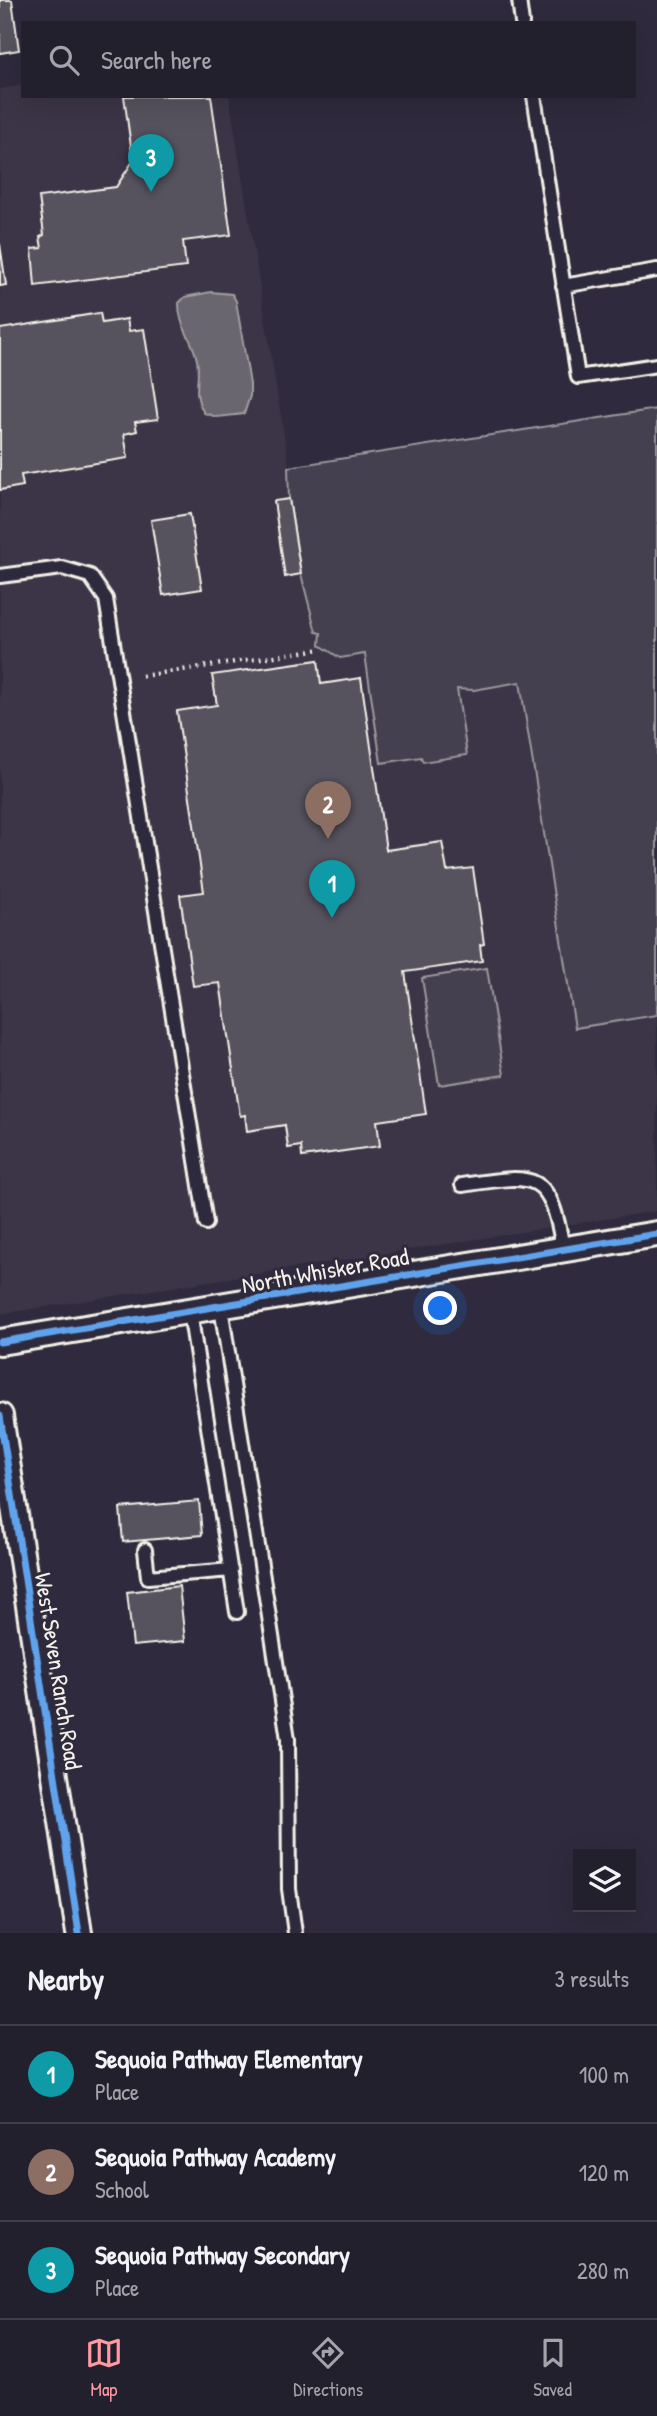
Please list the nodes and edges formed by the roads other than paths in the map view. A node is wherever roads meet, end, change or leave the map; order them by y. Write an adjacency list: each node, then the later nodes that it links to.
1 (519, 0): 2 (lane)
2 (522, 21)
3 (534, 98): 5 (lane)
4 (657, 270): 5 (lane)
5 (563, 286): 6 (lane)
6 (657, 365)
7 (0, 576): 9 (lane)
8 (461, 1185): 11 (lane)
9 (206, 1223)
10 (657, 1234): 11 (street, North Whisker Road)
11 (563, 1249): 12 (street, North Whisker Road)
12 (221, 1307): 13 (street, North Whisker Road); 20 (lane)
13 (190, 1312): 14 (street, North Whisker Road); 17 (lane)
14 (0, 1342)
15 (0, 1416): 19 (street, West Seven Ranch Road)
16 (145, 1550): 17 (lane)
17 (231, 1570): 18 (lane)
18 (237, 1612)
19 (79, 1933)
20 (295, 1933)

